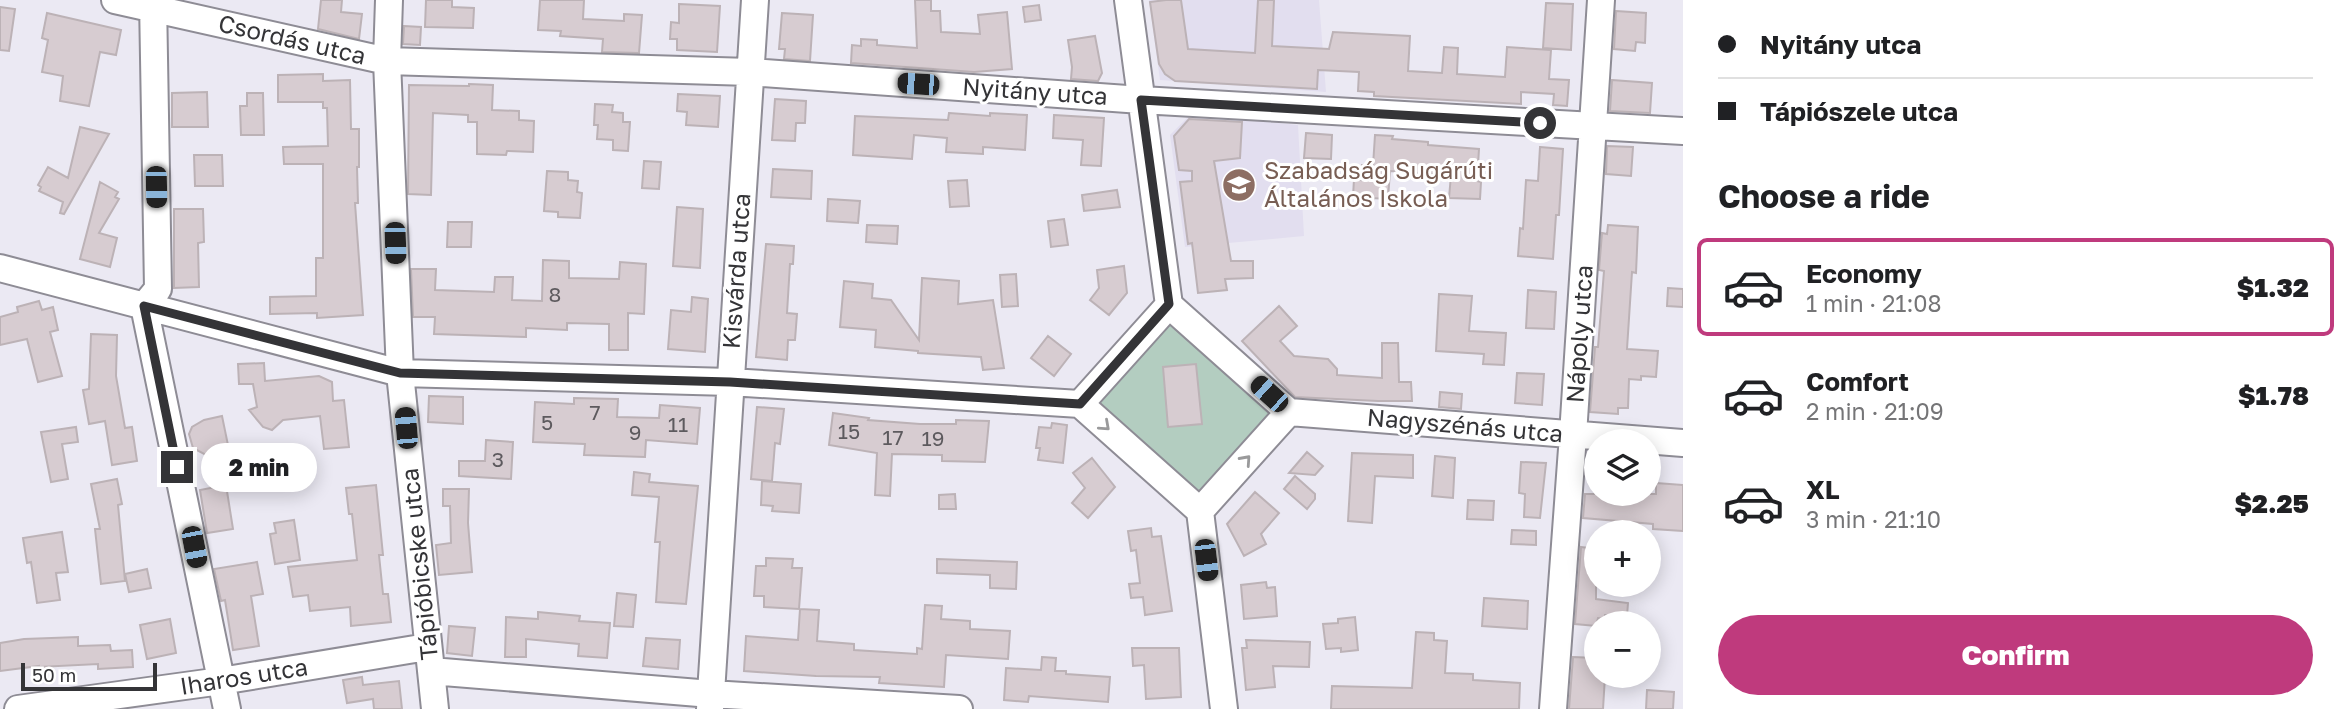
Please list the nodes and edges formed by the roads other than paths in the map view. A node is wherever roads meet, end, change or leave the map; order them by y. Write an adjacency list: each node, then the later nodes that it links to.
1 (116, 0): 6 (street, Csordás utca)
2 (388, 0): 7 (street, Tápióbicske utca)
3 (755, 0): 8 (street, Kisvárda utca)
4 (1128, 0): 9 (street)
5 (1601, 0): 10 (street, Nápoly utca)
6 (153, 4): 7 (street, Csordás utca); 14 (street)
7 (387, 61): 8 (street, Nyitány utca); 15 (street, Tápióbicske utca)
8 (750, 72): 9 (street, Nyitány utca); 16 (street, Kisvárda utca)
9 (1141, 100): 10 (street, Nyitány utca); 13 (street)
10 (1593, 126): 11 (street, Nyitány utca); 19 (street, Nápoly utca)
11 (1683, 131)
12 (0, 268): 14 (street)
13 (1169, 304): 17 (street); 18 (street)
14 (144, 306): 15 (street); 23 (street)
15 (400, 373): 16 (street); 22 (street, Tápióbicske utca)
16 (730, 382): 17 (street); 24 (street, Kisvárda utca)
17 (1080, 404): 21 (street, one-way to 21)
18 (1289, 412): 19 (street, Nagyszénás utca); 21 (street, one-way to 18)
19 (1573, 435): 20 (street, Nagyszénás utca); 30 (street, Nápoly utca)
20 (1683, 443)
21 (1200, 511): 29 (street)
22 (429, 659): 23 (street, Iharos utca); 24 (street, Iharos utca); 27 (street, Tápióbicske utca)
23 (221, 681): 25 (street, Iharos utca); 26 (street)
24 (710, 701): 28 (street, Iharos utca)
25 (29, 708)
26 (227, 709)
27 (435, 709)
28 (959, 709)
29 (1224, 709)
30 (1553, 709)

